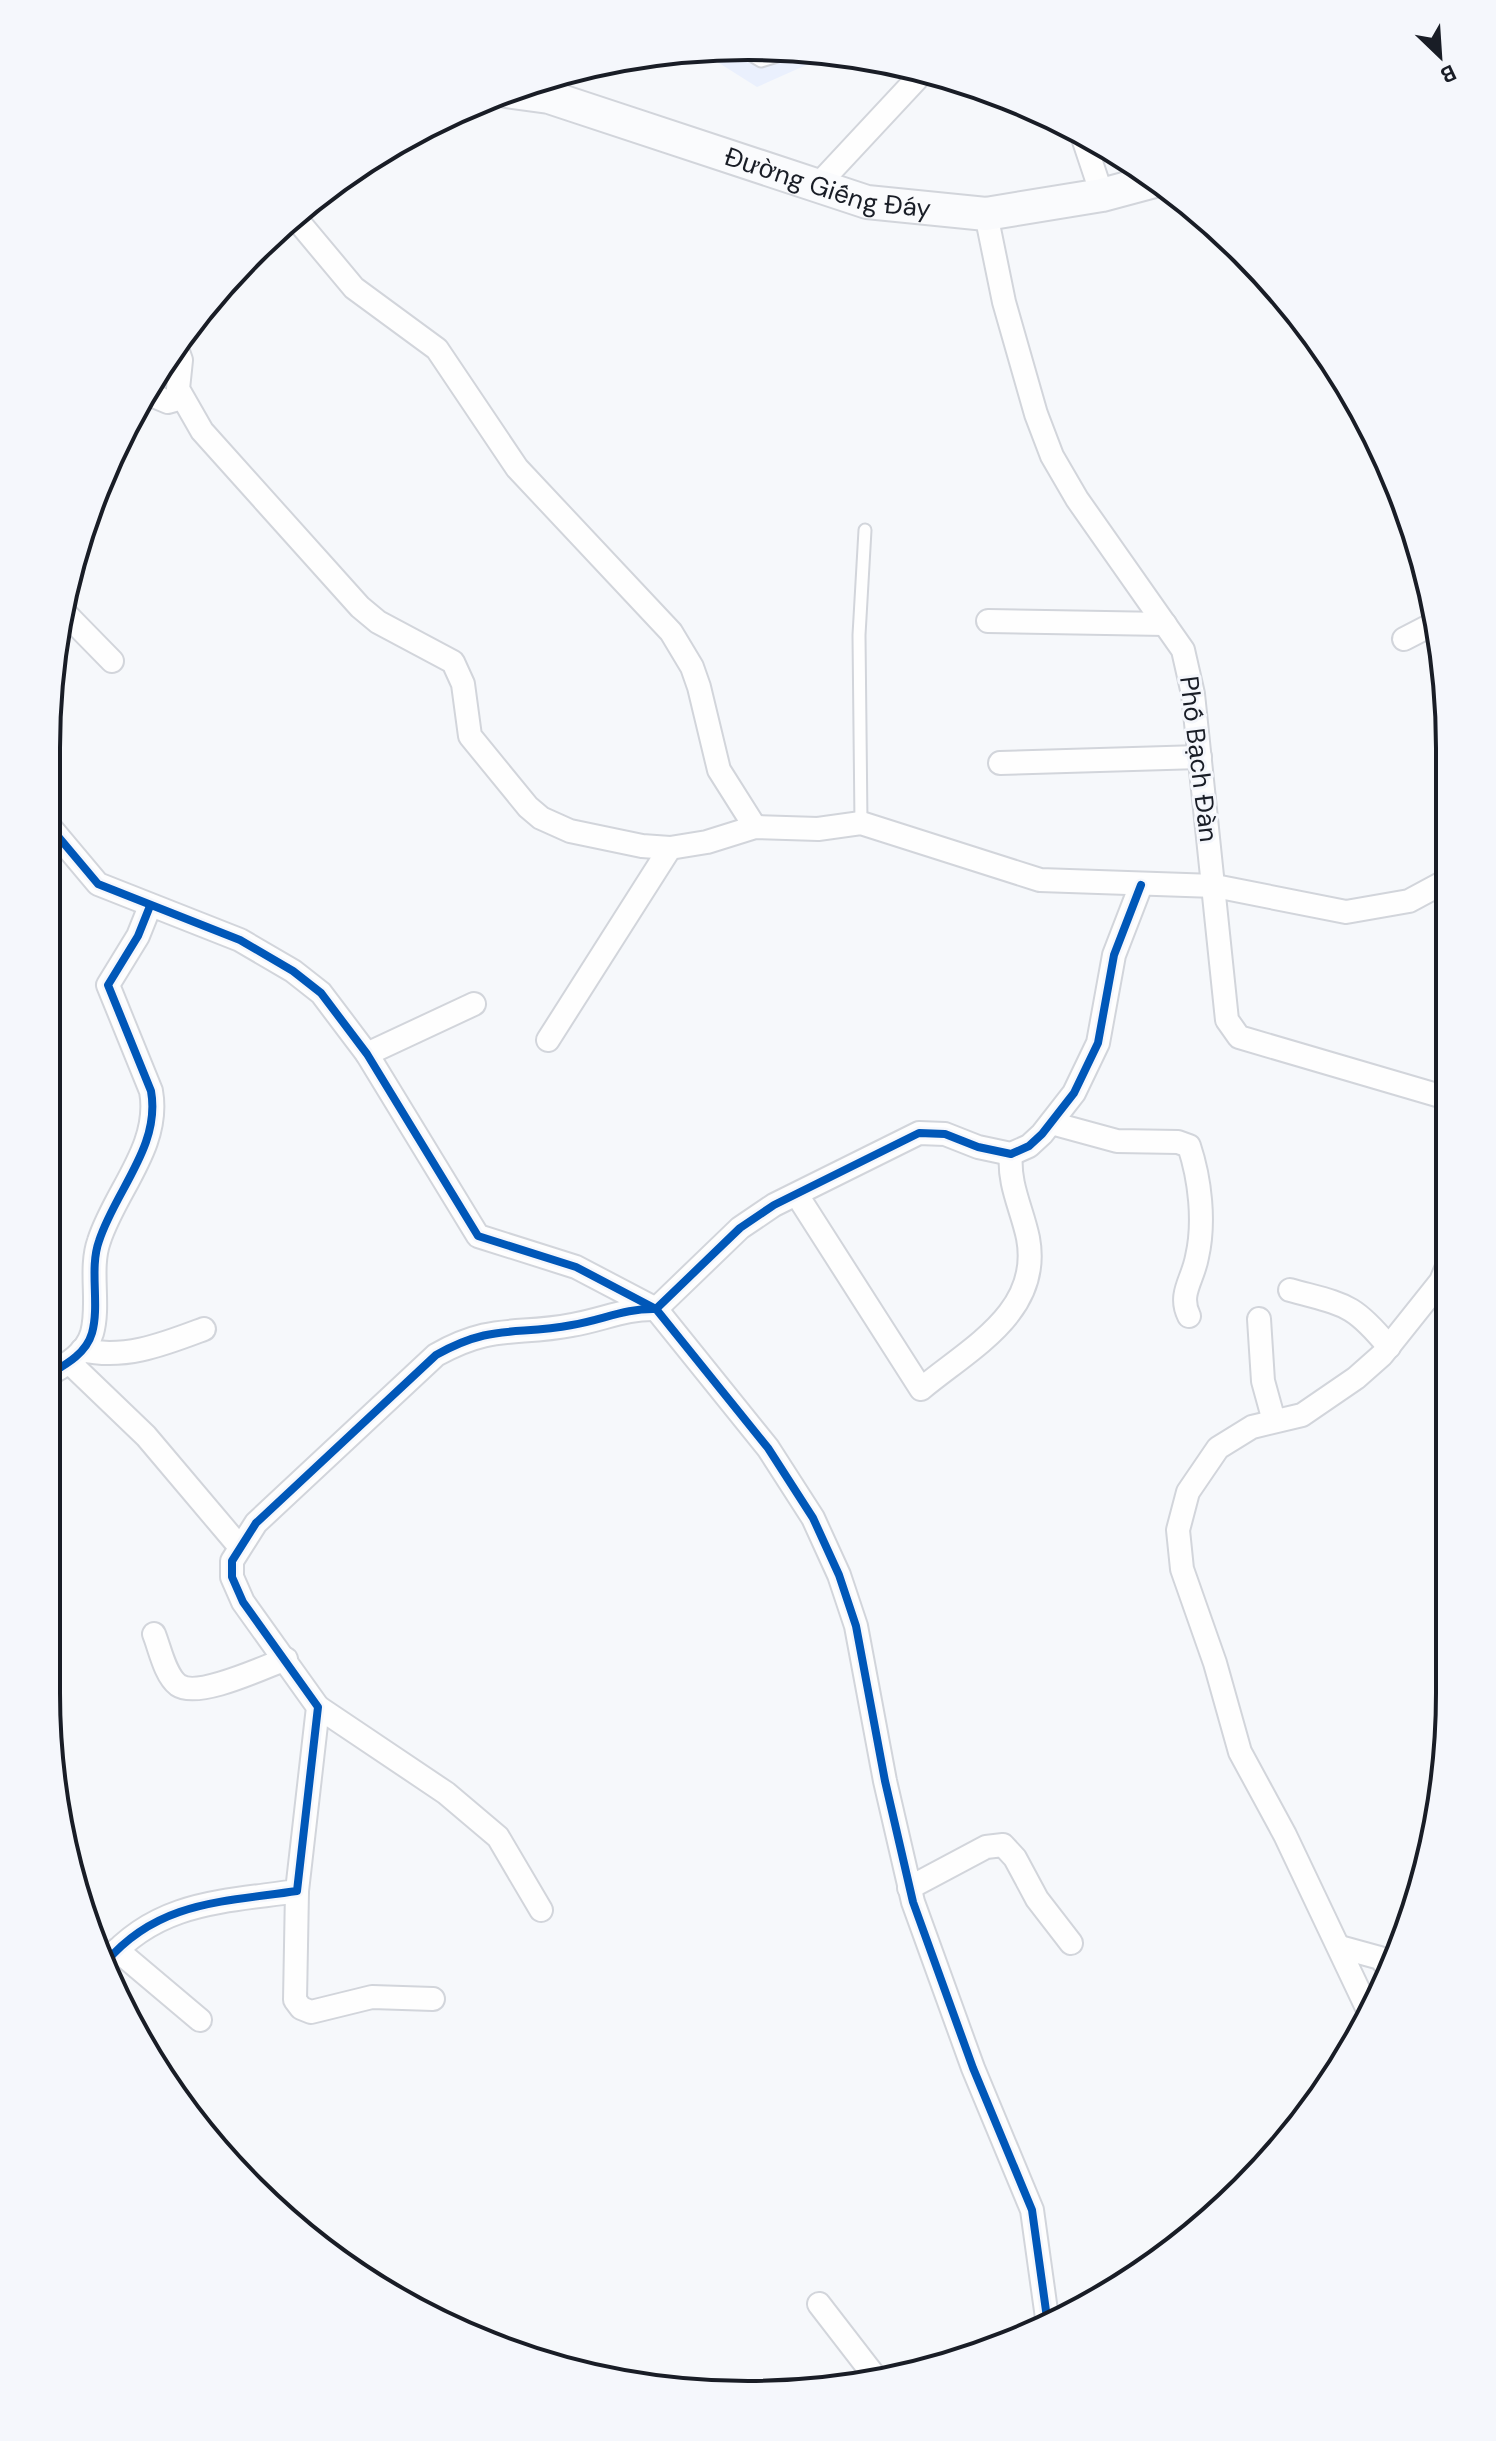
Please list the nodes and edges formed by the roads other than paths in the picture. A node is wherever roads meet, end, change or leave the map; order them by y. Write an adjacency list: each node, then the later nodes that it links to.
1 (915, 81): 5 (street)
2 (534, 95): 5 (main road, Đường Giếng Đáy)
3 (1087, 149): 6 (street)
4 (1142, 184): 6 (main road, Đường Giếng Đáy)
5 (816, 187): 7 (main road, Đường Giếng Đáy)
6 (1102, 195): 7 (main road, Đường Giếng Đáy)
7 (986, 214): 15 (street, Phố Bạch Đàn)
8 (301, 225): 22 (street)
9 (181, 359): 11 (street)
10 (156, 397): 11 (street)
11 (182, 398): 24 (street)
12 (865, 530): 21 (lane)
13 (72, 620): 18 (street)
14 (988, 621): 15 (street)
15 (1165, 624): 19 (street, Phố Bạch Đàn)
16 (1425, 628): 17 (street)
17 (1404, 639)
18 (112, 661)
19 (1200, 757): 20 (street); 26 (street, Phố Bạch Đàn)
20 (1000, 763)
21 (861, 823): 22 (street); 25 (street)
22 (755, 827): 24 (street)
23 (60, 839): 28 (street)
24 (670, 848): 30 (street)
25 (1141, 885): 26 (street); 33 (street)
26 (1215, 886): 27 (street); 32 (street, Phố Bạch Đàn)
27 (1436, 886)
28 (150, 906): 31 (street); 43 (street)
29 (474, 1004): 31 (street)
30 (548, 1040)
31 (367, 1054): 38 (street)
32 (1436, 1095)
33 (1051, 1123): 34 (street); 39 (street)
34 (1011, 1154): 35 (street); 35 (street)
35 (797, 1195): 38 (street)
36 (1290, 1290): 42 (street)
37 (1436, 1301): 42 (street)
38 (656, 1309): 46 (street); 50 (street)
39 (1189, 1316)
40 (1259, 1319): 45 (street)
41 (204, 1329): 43 (street)
42 (1389, 1347): 45 (street)
43 (76, 1356): 44 (street); 46 (street)
44 (60, 1367)
45 (1274, 1421): 54 (street)
46 (239, 1546): 48 (street)
47 (154, 1634): 48 (street)
48 (286, 1659): 49 (street)
49 (318, 1707): 51 (street); 52 (street)
50 (909, 1888): 53 (street); 61 (street)
51 (297, 1891): 55 (street); 57 (street)
52 (541, 1910)
53 (1071, 1943)
54 (1340, 1947): 56 (street); 58 (street)
55 (112, 1956): 59 (street)
56 (1382, 1960)
57 (433, 1999)
58 (1363, 2000)
59 (200, 2020)
60 (819, 2304): 62 (street)
61 (1046, 2313)
62 (870, 2370)

